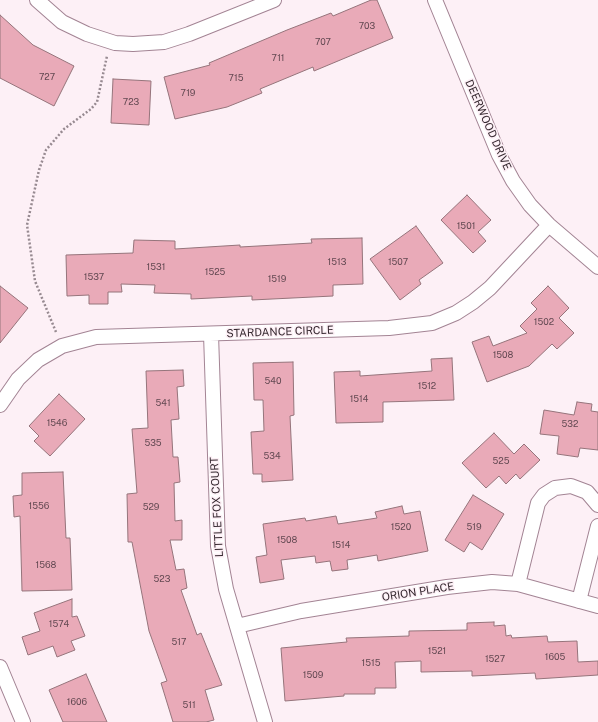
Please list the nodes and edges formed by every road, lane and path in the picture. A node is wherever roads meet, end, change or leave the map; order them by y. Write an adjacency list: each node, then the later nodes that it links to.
1 (37, 0): 4 (street)
2 (274, 0): 4 (street)
3 (435, 0): 5 (street, DEERWOOD DRIVE)
4 (110, 42): 8 (path)
5 (549, 225): 6 (street, DEERWOOD DRIVE); 7 (street, STARDANCE CIRCLE)
6 (598, 267)
7 (211, 334): 8 (street, STARDANCE CIRCLE); 15 (street, LITTLE FOX COURT)
8 (62, 346): 9 (street, STARDANCE CIRCLE)
9 (0, 405)
10 (598, 504): 12 (street)
11 (598, 526): 13 (street)
12 (518, 584): 13 (street, ORION PLACE); 15 (street, ORION PLACE)
13 (579, 601): 14 (street, ORION PLACE)
14 (598, 606)
15 (237, 626): 18 (street, LITTLE FOX COURT)
16 (0, 667): 17 (street)
17 (23, 722)
18 (265, 722)

